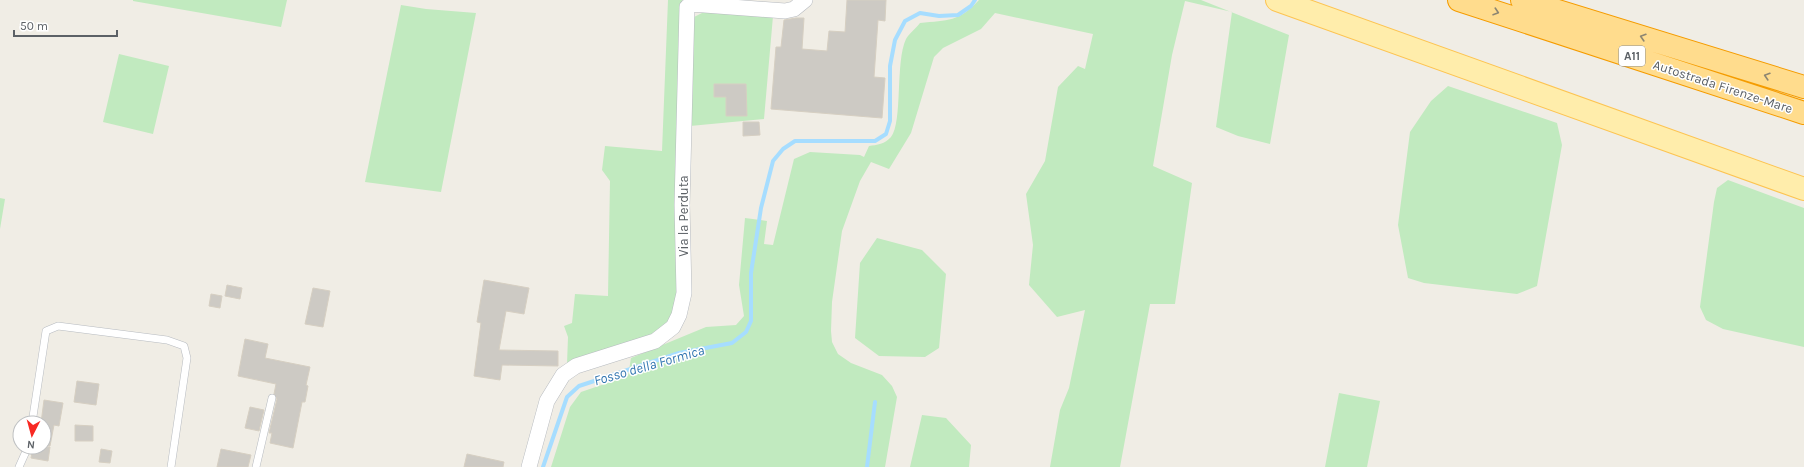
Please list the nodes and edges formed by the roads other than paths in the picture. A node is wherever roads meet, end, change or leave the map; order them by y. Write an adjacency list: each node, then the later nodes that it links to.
1 (805, 0): 14 (street, Via la Perduta)
2 (1278, 0): 7 (main road)
3 (1459, 0): 6 (highway, Autostrada Firenze-Mare / A11, one-way to 6)
4 (1522, 0): 5 (highway, Autostrada Firenze-Mare / A11, one-way to 4)
5 (1804, 87)
6 (1804, 113)
7 (1804, 188)
8 (272, 398): 13 (lane)
9 (33, 415): 12 (lane)
10 (25, 455): 11 (lane)
11 (20, 467)
12 (170, 467)
13 (256, 467)
14 (529, 467)

